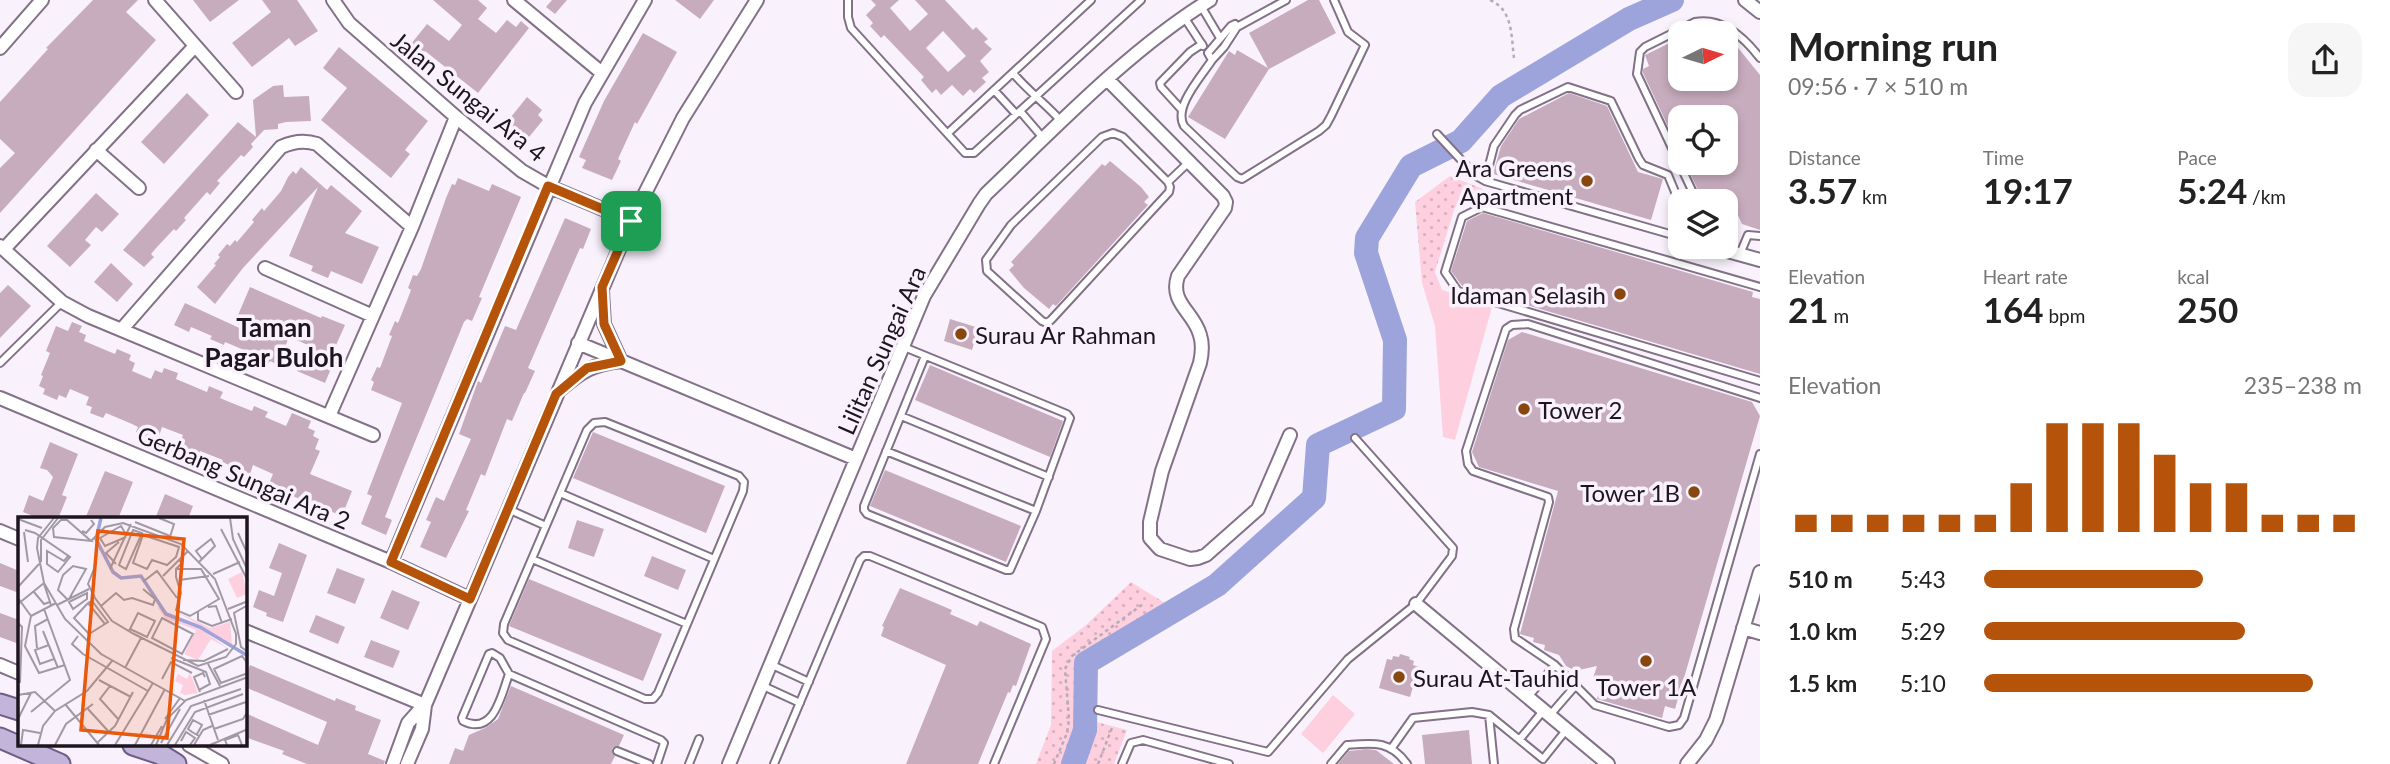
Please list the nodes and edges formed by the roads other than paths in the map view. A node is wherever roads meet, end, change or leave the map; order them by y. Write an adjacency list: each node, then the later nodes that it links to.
1 (42, 0): 18 (street)
2 (155, 0): 20 (street)
3 (333, 0): 31 (street, Jalan Sungai Ara 4)
4 (514, 0): 23 (street)
5 (645, 0): 23 (street)
6 (757, 0): 44 (street)
7 (848, 0): 33 (lane)
8 (1091, 0): 24 (lane)
9 (1141, 0): 28 (lane)
10 (1286, 0): 16 (lane)
11 (1334, 0): 29 (lane)
12 (1745, 0): 14 (street)
13 (1205, 3): 15 (street, Lilitan Sungai Ara); 17 (lane)
14 (1760, 12)
15 (1184, 17): 19 (lane); 25 (street, Lilitan Sungai Ara)
16 (1237, 27): 17 (lane); 21 (lane)
17 (1220, 38): 21 (lane)
18 (1, 44)
19 (1202, 44): 21 (lane); 29 (lane)
20 (195, 47): 27 (street); 36 (street)
21 (1210, 57): 29 (lane)
22 (1760, 58): 43 (lane)
23 (602, 73): 40 (street)
24 (1013, 73): 26 (lane); 28 (lane)
25 (1108, 80): 32 (street, Lilitan Sungai Ara); 37 (street)
26 (994, 90): 30 (lane); 33 (lane)
27 (236, 92)
28 (1036, 96): 30 (lane); 32 (lane)
29 (1181, 109)
30 (1018, 113): 33 (lane); 35 (lane)
31 (456, 117): 40 (street, Jalan Sungai Ara 4); 45 (street)
32 (1062, 122): 35 (street, Lilitan Sungai Ara)
33 (948, 133)
34 (1437, 134): 38 (lane)
35 (1044, 139): 58 (street, Lilitan Sungai Ara)
36 (96, 149): 41 (street); 48 (street)
37 (1189, 162): 39 (lane); 69 (street)
38 (1485, 181): 42 (lane); 46 (lane)
39 (1168, 182): 39 (lane)
40 (548, 186): 44 (street, Jalan Sungai Ara 4); 83 (street)
41 (139, 188)
42 (1674, 189)
43 (1691, 189)
44 (631, 221): 52 (street)
45 (412, 227): 55 (street); 56 (street)
46 (1668, 234)
47 (1760, 236): 49 (lane)
48 (2, 247): 54 (street)
49 (1740, 254): 50 (street)
50 (1760, 260)
51 (265, 268): 55 (street)
52 (602, 287): 57 (street); 60 (street)
53 (1760, 287): 62 (lane)
54 (62, 302): 56 (street); 61 (lane)
55 (373, 316): 66 (street)
56 (122, 329): 66 (street)
57 (578, 343): 60 (street); 63 (street)
58 (903, 347): 59 (lane); 73 (street, Lilitan Sungai Ara)
59 (925, 356): 67 (lane); 74 (lane)
60 (621, 361): 63 (street); 73 (street)
61 (0, 363)
62 (1760, 381)
63 (556, 394): 76 (street)
64 (0, 398): 83 (street, Gerbang Sungai Ara 2)
65 (1760, 398): 93 (lane)
66 (328, 416): 68 (street)
67 (901, 416): 71 (lane); 74 (lane)
68 (373, 435)
69 (1290, 435)
70 (1355, 438): 86 (lane)
71 (886, 451): 77 (lane); 77 (lane)
72 (1760, 454): 98 (lane)
73 (856, 459): 91 (street, Lilitan Sungai Ara)
74 (1049, 477): 77 (lane)
75 (560, 494): 78 (lane); 82 (lane); 82 (lane)
76 (508, 509): 78 (lane); 85 (street)
77 (1036, 511)
78 (546, 526): 81 (lane)
79 (0, 531): 80 (street)
80 (18, 539)
81 (532, 559): 87 (lane); 87 (lane)
82 (714, 559): 87 (lane)
83 (391, 562): 85 (street, Gerbang Sungai Ara 2)
84 (1760, 572): 88 (street)
85 (470, 599): 102 (street)
86 (1416, 604): 99 (street); 104 (lane)
87 (687, 624)
88 (1743, 628): 90 (street); 134 (street)
89 (247, 632): 102 (street)
90 (1760, 633)
91 (770, 664): 96 (lane); 97 (street, Lilitan Sungai Ara)
92 (0, 665): 94 (street)
93 (1555, 665): 98 (lane); 99 (lane)
94 (18, 673)
95 (509, 674): 95 (lane); 123 (lane)
96 (809, 682): 100 (lane); 127 (lane)
97 (761, 685): 100 (lane); 125 (street, Lilitan Sungai Ara)
98 (1576, 685): 105 (lane)
99 (1528, 697): 105 (street)
100 (800, 703): 126 (lane)
101 (0, 704): 103 (main road)
102 (425, 705): 120 (street); 121 (street)
103 (18, 709)
104 (1098, 710)
105 (1546, 713): 107 (street); 110 (lane)
106 (1489, 715): 110 (lane); 115 (lane); 132 (lane)
107 (1567, 729): 110 (lane); 133 (street)
108 (0, 738): 112 (main road)
109 (699, 739): 124 (lane)
110 (1520, 739)
111 (18, 746): 118 (main road)
112 (18, 746)
113 (135, 746): 117 (main road)
114 (191, 746): 119 (street)
115 (1391, 749): 130 (lane); 131 (lane)
116 (617, 751): 122 (lane)
117 (168, 761)
118 (60, 764)
119 (222, 764)
120 (393, 764)
121 (407, 764)
122 (649, 764)
123 (657, 764)
124 (689, 764)
125 (729, 764)
126 (774, 764)
127 (994, 764)
128 (1122, 764): 129 (lane)
129 (1229, 764)
130 (1331, 764)
131 (1407, 764)
132 (1494, 764)
133 (1608, 764)
134 (1687, 764)

